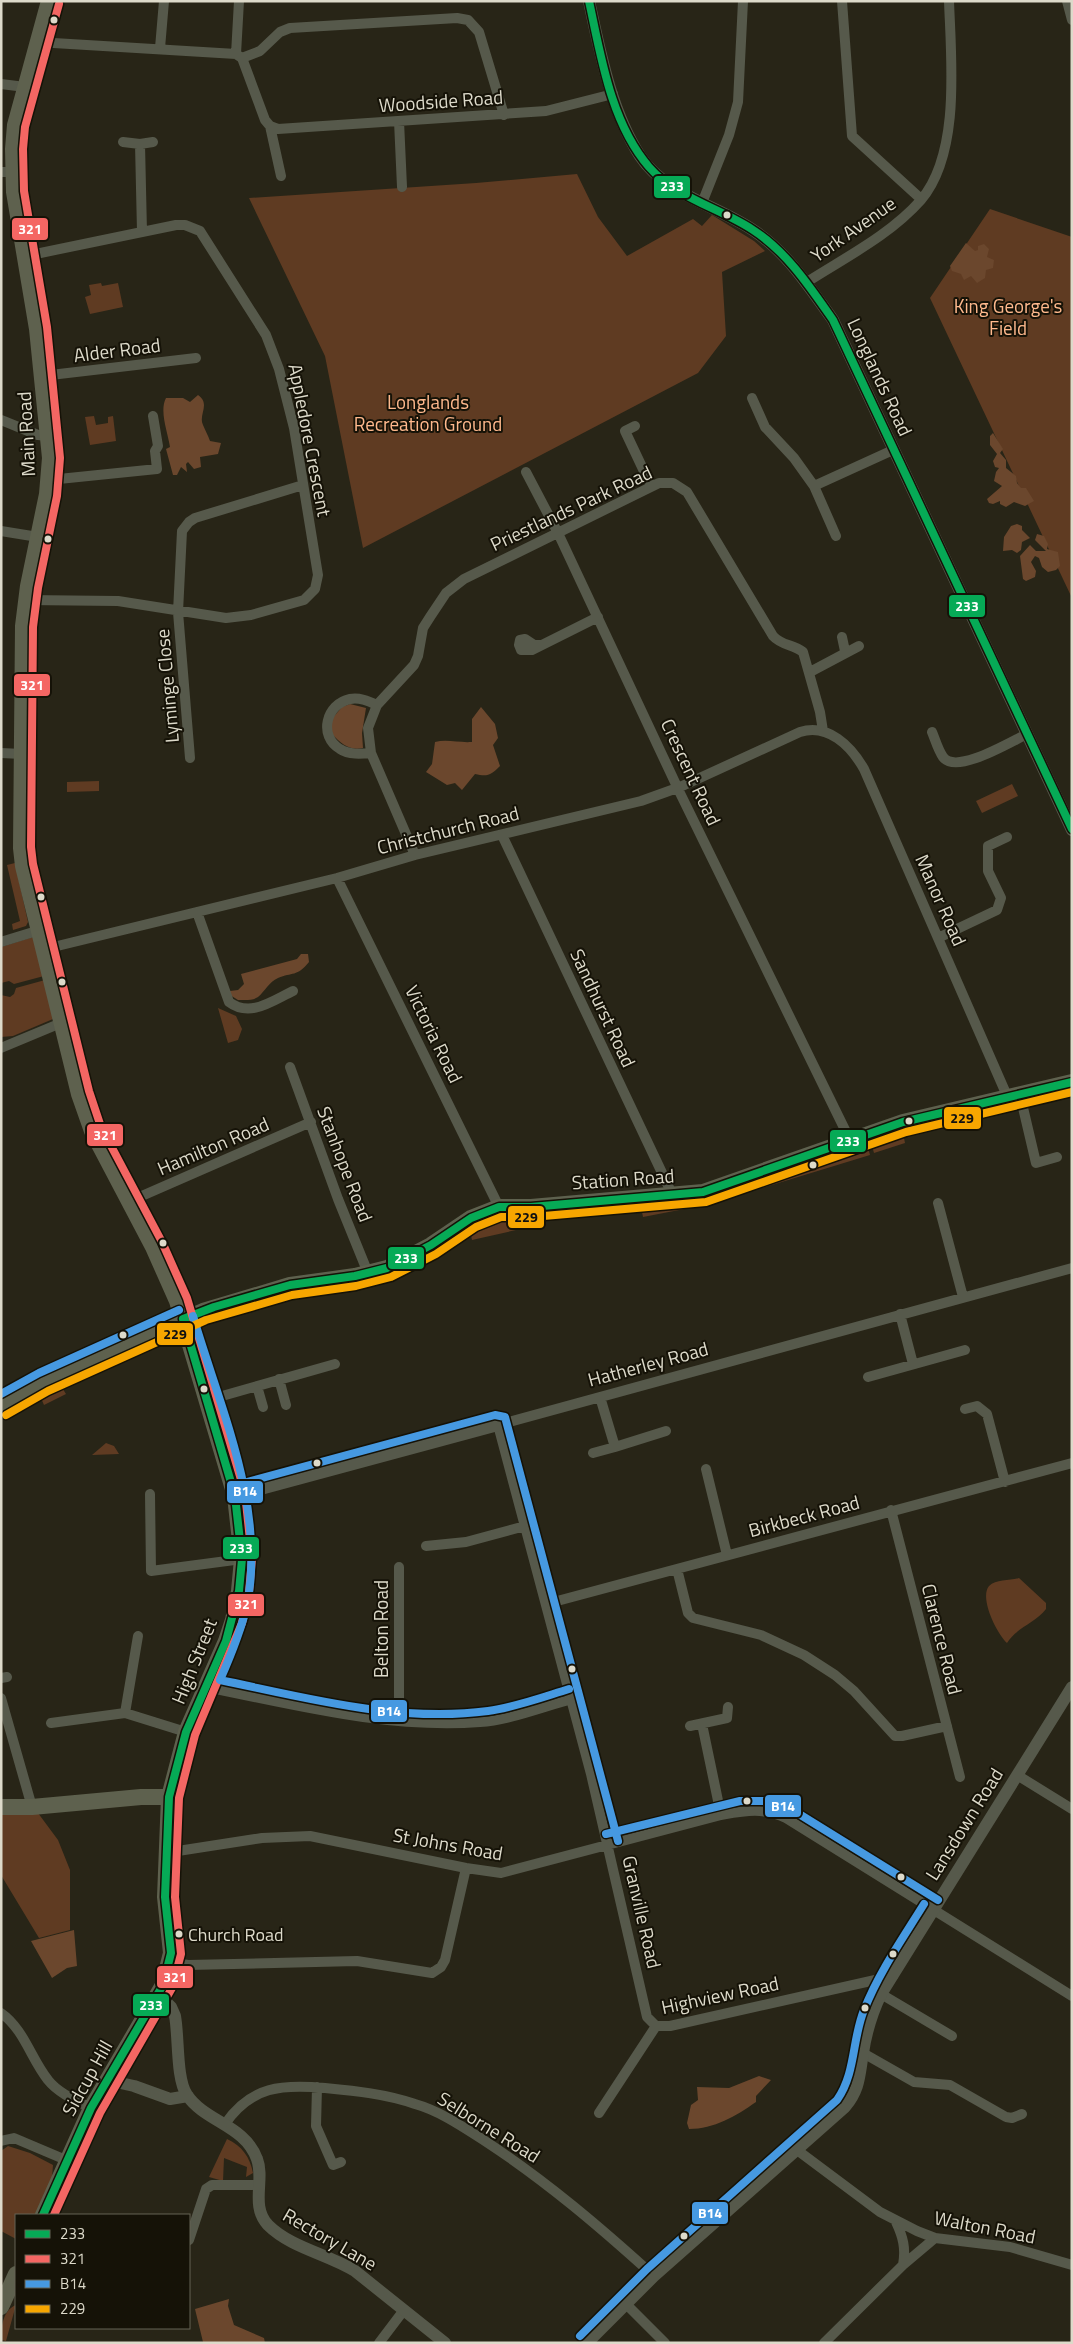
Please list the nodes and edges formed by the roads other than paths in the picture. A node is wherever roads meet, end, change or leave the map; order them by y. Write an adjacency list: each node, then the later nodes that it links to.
1 (49, 1): 10 (main road, Main Road)
2 (164, 1): 11 (street)
3 (239, 1): 12 (street)
4 (589, 1): 15 (street, Longlands Road)
5 (743, 1): 26 (street)
6 (842, 1): 25 (street)
7 (949, 1): 25 (street, York Avenue)
8 (1067, 1): 9 (street)
9 (1072, 20)
10 (37, 42): 11 (street); 14 (main road, Main Road)
11 (160, 48): 12 (street)
12 (239, 56): 16 (street); 18 (street)
13 (1, 84): 14 (street)
14 (25, 87): 22 (main road, Main Road)
15 (613, 94): 16 (street, Woodside Road); 26 (street, Longlands Road)
16 (504, 114): 17 (street, Woodside Road)
17 (399, 122): 18 (street, Woodside Road); 24 (street)
18 (270, 126): 23 (street)
19 (123, 142): 21 (street)
20 (153, 142): 21 (street)
21 (140, 144): 27 (street)
22 (7, 172): 28 (main road, Main Road)
23 (280, 176)
24 (402, 187)
25 (921, 199): 29 (street, York Avenue)
26 (702, 203): 29 (street, Longlands Road)
27 (142, 232): 28 (street, Appledore Crescent); 40 (street, Appledore Crescent)
28 (26, 256): 31 (main road, Main Road)
29 (807, 282): 37 (street, Longlands Road)
30 (196, 358): 31 (street, Alder Road)
31 (42, 376): 36 (main road, Main Road)
32 (752, 398): 42 (street)
33 (153, 416): 39 (street)
34 (1, 420): 36 (street)
35 (635, 426): 41 (street)
36 (48, 436): 39 (main road, Main Road)
37 (893, 450): 42 (street); 58 (street, Longlands Road)
38 (526, 472): 44 (street, Crescent Road)
39 (49, 480): 46 (main road, Main Road)
40 (303, 485): 48 (street, Lyminge Close); 48 (street, Appledore Crescent)
41 (651, 486): 44 (street, Priestlands Park Road); 54 (street, Priestlands Park Road)
42 (814, 486): 45 (street)
43 (1, 532): 46 (street)
44 (558, 533): 49 (street, Crescent Road); 55 (street, Priestlands Park Road)
45 (836, 536)
46 (38, 538): 47 (main road, Main Road)
47 (26, 600): 48 (street, Appledore Crescent); 60 (main road, Main Road)
48 (178, 612): 62 (street, Lyminge Close)
49 (598, 617): 51 (street); 63 (street, Crescent Road)
50 (842, 637): 53 (street)
51 (540, 645)
52 (859, 646): 53 (street)
53 (845, 651): 54 (street)
54 (810, 672): 56 (street, Priestlands Park Road)
55 (377, 705): 61 (street, Priestlands Park Road); 61 (street)
56 (823, 731): 63 (street, Christchurch Road); 71 (street, Manor Road)
57 (932, 732): 58 (street)
58 (1027, 734): 64 (street, Longlands Road)
59 (1, 753): 60 (street)
60 (22, 754): 70 (main road, Main Road)
61 (371, 754): 67 (street, Priestlands Park Road)
62 (190, 758)
63 (680, 787): 65 (street, Christchurch Road); 81 (street, Crescent Road)
64 (1072, 830)
65 (502, 835): 67 (street, Christchurch Road); 83 (street, Sandhurst Road)
66 (1007, 837): 71 (street)
67 (415, 855): 68 (street, Christchurch Road)
68 (337, 878): 69 (street, Christchurch Road); 86 (street, Victoria Road)
69 (197, 912): 73 (street, Christchurch Road); 74 (street)
70 (40, 930): 72 (street); 73 (main road, Main Road)
71 (938, 938): 79 (street, Manor Road)
72 (1, 942)
73 (45, 948): 75 (main road, Main Road)
74 (293, 991)
75 (61, 1023): 76 (street); 84 (main road, Main Road)
76 (1, 1048)
77 (290, 1068): 80 (street, Stanhope Road)
78 (1072, 1082): 79 (main road, Station Road)
79 (1014, 1096): 81 (main road, Station Road); 82 (street, Manor Road)
80 (311, 1122): 84 (street, Hamilton Road); 88 (street, Stanhope Road)
81 (850, 1140): 83 (main road, Station Road)
82 (1057, 1157)
83 (673, 1196): 86 (main road, Station Road)
84 (128, 1202): 91 (main road, Main Road)
85 (938, 1203): 89 (street)
86 (500, 1206): 88 (main road, Station Road)
87 (1072, 1268): 89 (street, Hatherley Road)
88 (368, 1273): 91 (main road, Station Road)
89 (963, 1297): 90 (street, Hatherley Road)
90 (900, 1314): 94 (street); 98 (street, Hatherley Road)
91 (183, 1319): 99 (main road, High Street); 101 (main road, Station Road)
92 (965, 1350): 94 (street)
93 (335, 1364): 96 (street)
94 (913, 1364): 95 (street)
95 (868, 1377)
96 (279, 1379): 97 (street); 100 (street)
97 (256, 1386): 99 (street); 102 (street)
98 (600, 1397): 104 (street, Hatherley Road); 106 (street)
99 (208, 1400): 112 (main road, High Street)
100 (286, 1405)
101 (1, 1406)
102 (262, 1407)
103 (965, 1409): 110 (street)
104 (498, 1425): 112 (street, Hatherley Road); 114 (street, Granville Road)
105 (666, 1431): 106 (street)
106 (615, 1447): 107 (street)
107 (593, 1453)
108 (1072, 1463): 110 (street, Birkbeck Road)
109 (706, 1468): 116 (street)
110 (1005, 1482): 113 (street, Birkbeck Road)
111 (150, 1494): 117 (street)
112 (235, 1496): 117 (main road, High Street)
113 (891, 1510): 116 (street, Birkbeck Road); 132 (street, Clarence Road)
114 (525, 1526): 115 (street); 120 (street, Granville Road)
115 (426, 1546)
116 (727, 1555): 119 (street, Birkbeck Road)
117 (242, 1558): 122 (main road, High Street)
118 (399, 1566): 128 (street, Belton Road)
119 (677, 1568): 120 (street, Birkbeck Road); 132 (street)
120 (546, 1604): 125 (street, Granville Road)
121 (138, 1636): 127 (street)
122 (206, 1687): 128 (street); 133 (main road, High Street)
123 (1072, 1687): 134 (street, Lansdown Road)
124 (1, 1698): 138 (street)
125 (572, 1699): 128 (street); 141 (street, Granville Road)
126 (728, 1707): 130 (street)
127 (125, 1713): 129 (street); 133 (street)
128 (399, 1721)
129 (51, 1723)
130 (702, 1724): 131 (street); 140 (street)
131 (690, 1726)
132 (947, 1726): 135 (street, Clarence Road)
133 (186, 1732): 136 (main road, High Street)
134 (1017, 1775): 139 (street); 144 (street, Lansdown Road)
135 (960, 1777)
136 (169, 1797): 138 (main road); 142 (main road, High Street)
137 (2, 1806): 138 (main road)
138 (32, 1807)
139 (1072, 1809)
140 (721, 1814): 141 (street, St Johns Road); 144 (street, St Johns Road)
141 (608, 1844): 143 (street, St Johns Road); 151 (street, Granville Road)
142 (165, 1853): 143 (street, St Johns Road); 145 (main road, High Street)
143 (466, 1868): 145 (street)
144 (933, 1910): 146 (street, Lansdown Road); 149 (street, St Johns Road)
145 (170, 1962): 148 (main road, Sidcup Hill)
146 (893, 1976): 147 (street, Lansdown Road); 151 (street, Highview Road)
147 (881, 1994): 152 (street); 153 (street, Lansdown Road)
148 (159, 1995): 154 (main road, Sidcup Hill); 156 (street)
149 (1072, 1996)
150 (1, 2013): 157 (street)
151 (656, 2026): 158 (street, Highview Road)
152 (952, 2036)
153 (863, 2052): 159 (street); 162 (street, Lansdown Road)
154 (107, 2080): 156 (street); 157 (main road, Sidcup Hill)
155 (318, 2087): 160 (street, Selborne Road); 164 (street); 173 (street, Selborne Road)
156 (188, 2096): 160 (street, Rectory Lane)
157 (91, 2108): 163 (main road, Sidcup Hill)
158 (599, 2114)
159 (1022, 2114)
160 (225, 2124): 165 (street, Rectory Lane)
161 (1, 2141): 163 (street)
162 (797, 2150): 167 (street, Walton Road); 173 (street)
163 (66, 2160): 166 (main road, Sidcup Hill)
164 (341, 2162)
165 (258, 2185): 168 (street); 176 (street, Rectory Lane)
166 (42, 2214)
167 (896, 2222): 169 (street, Walton Road); 170 (street)
168 (190, 2237)
169 (935, 2238): 170 (street); 171 (street, Walton Road)
170 (903, 2265): 181 (street)
171 (1072, 2265)
172 (15, 2276): 174 (main road)
173 (654, 2276): 175 (street)
174 (3, 2299)
175 (626, 2304): 179 (street); 180 (street)
176 (404, 2310): 177 (street); 178 (street, Rectory Lane)
177 (379, 2343)
178 (446, 2343)
179 (587, 2343)
180 (664, 2343)
181 (824, 2343)

